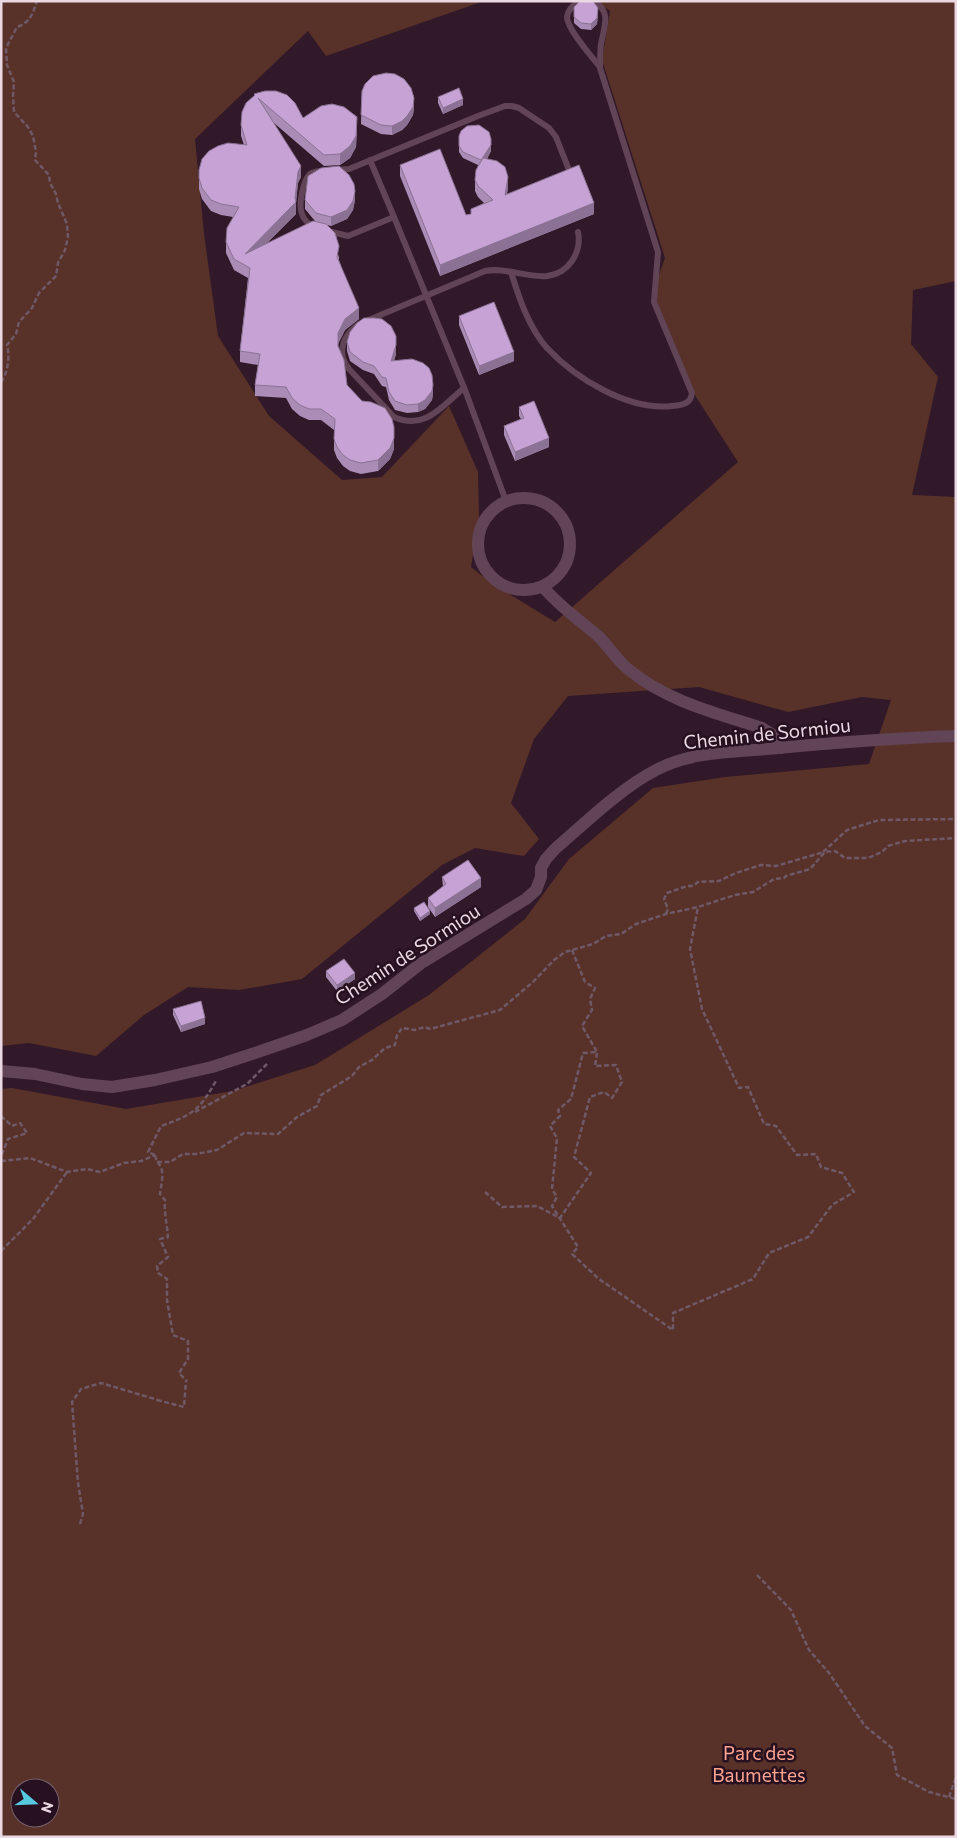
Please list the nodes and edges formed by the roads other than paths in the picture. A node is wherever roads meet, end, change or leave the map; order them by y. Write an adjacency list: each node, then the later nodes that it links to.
1 (579, 1): 3 (lane)
2 (594, 1): 3 (lane)
3 (600, 68): 8 (lane)
4 (370, 160): 5 (lane); 6 (lane); 6 (lane)
5 (571, 175)
6 (394, 217): 9 (lane)
7 (578, 232): 8 (lane)
8 (511, 272): 9 (lane)
9 (426, 296): 10 (lane); 10 (lane)
10 (464, 388): 11 (lane)
11 (506, 501): 12 (street); 12 (street)
12 (544, 587): 14 (street)
13 (956, 736): 14 (street, Chemin de Sormiou)
14 (781, 748): 15 (street, Chemin de Sormiou)
15 (1, 1071)

